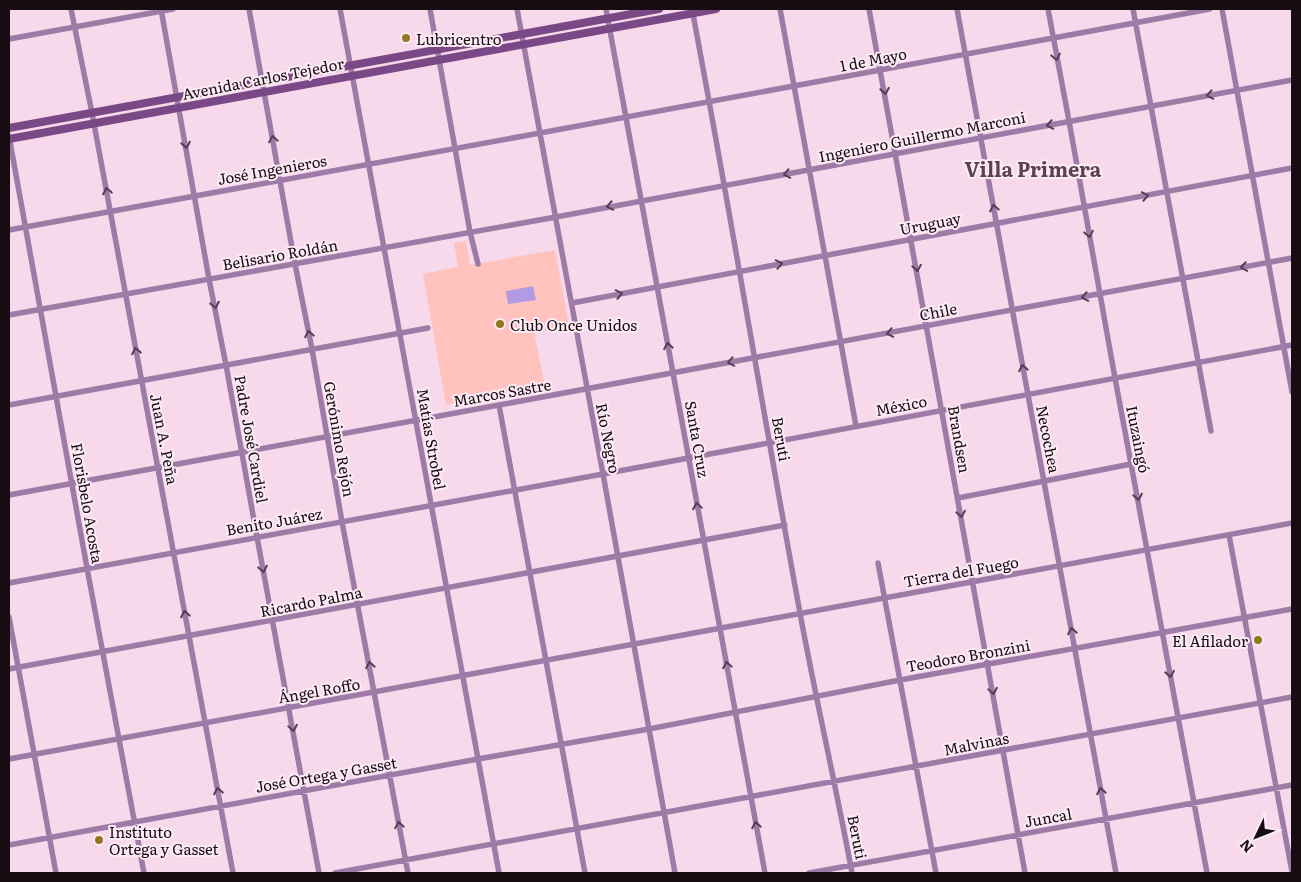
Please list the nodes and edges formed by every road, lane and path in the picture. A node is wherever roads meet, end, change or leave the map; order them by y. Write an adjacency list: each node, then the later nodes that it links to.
1 (71, 9): 21 (street, Juan A. Peña)
2 (173, 9): 17 (street)
3 (250, 9): 34 (street, Gerónimo Rejón)
4 (340, 9): 30 (street, Matías Strobel)
5 (430, 9): 27 (street)
6 (517, 9): 23 (street, Río Negro)
7 (606, 9): 19 (street, Santa Cruz)
8 (659, 9): 19 (main road, Avenida Carlos Tejedor)
9 (716, 9): 18 (main road, Avenida Carlos Tejedor)
10 (780, 9): 35 (street)
11 (869, 9): 31 (street, Brandsen)
12 (957, 9): 28 (street, Necochea)
13 (1048, 9): 24 (street, Ituzaingó)
14 (1133, 9): 20 (street)
15 (1210, 9): 20 (street, 1 de Mayo)
16 (1222, 9): 36 (street)
17 (161, 10): 21 (street); 38 (street, Padre José Cardiel)
18 (693, 11): 22 (main road, Avenida Carlos Tejedor); 39 (street, Beruti)
19 (607, 18): 22 (street, Santa Cruz); 23 (main road, Avenida Carlos Tejedor)
20 (1135, 23): 24 (street, 1 de Mayo); 40 (street)
21 (74, 27): 25 (street); 42 (street, Juan A. Peña)
22 (609, 28): 26 (main road, Avenida Carlos Tejedor); 43 (street, Santa Cruz)
23 (521, 34): 26 (street, Río Negro); 27 (main road, Avenida Carlos Tejedor)
24 (1053, 38): 28 (street, 1 de Mayo); 44 (street, Ituzaingó, one-way to 44)
25 (9, 39)
26 (523, 44): 29 (main road, Avenida Carlos Tejedor); 47 (street, Río Negro)
27 (438, 50): 29 (street); 30 (main road, Avenida Carlos Tejedor)
28 (965, 54): 31 (street, 1 de Mayo); 49 (street, Necochea)
29 (439, 60): 32 (main road, Avenida Carlos Tejedor); 50 (street)
30 (351, 66): 32 (street, Matías Strobel); 34 (main road, Avenida Carlos Tejedor)
31 (881, 70): 35 (street, 1 de Mayo); 51 (street, Brandsen, one-way to 51)
32 (353, 76): 37 (main road, Avenida Carlos Tejedor); 52 (street, Matías Strobel)
33 (1292, 80): 36 (street, Ingeniero Guillermo Marconi)
34 (263, 82): 37 (street, Gerónimo Rejón); 38 (main road, Avenida Carlos Tejedor)
35 (794, 86): 39 (street, 1 de Mayo); 54 (street)
36 (1237, 90): 40 (street, Ingeniero Guillermo Marconi, one-way to 40); 55 (street)
37 (265, 92): 41 (main road, Avenida Carlos Tejedor); 56 (street, Gerónimo Rejón, one-way to 37)
38 (177, 98): 41 (street, Padre José Cardiel); 42 (main road, Avenida Carlos Tejedor)
39 (710, 102): 43 (street, 1 de Mayo); 57 (street, Beruti)
40 (1150, 106): 44 (street, Ingeniero Guillermo Marconi); 58 (street)
41 (179, 108): 45 (main road, Avenida Carlos Tejedor); 59 (street, Padre José Cardiel, one-way to 59)
42 (92, 113): 45 (street, Juan A. Peña); 46 (main road, Avenida Carlos Tejedor)
43 (626, 118): 47 (street, 1 de Mayo); 60 (street, Santa Cruz)
44 (1069, 121): 49 (street, Ingeniero Guillermo Marconi, one-way to 49); 61 (street, Ituzaingó)
45 (94, 124): 48 (main road, Avenida Carlos Tejedor); 62 (street, Juan A. Peña, one-way to 45)
46 (9, 128)
47 (540, 133): 50 (street, José Ingenieros); 63 (street, Río Negro)
48 (9, 138): 65 (street, Florisbelo Acosta)
49 (980, 138): 51 (street, Ingeniero Guillermo Marconi); 64 (street, Necochea, one-way to 49)
50 (456, 148): 52 (street, José Ingenieros); 67 (street)
51 (896, 153): 54 (street, Ingeniero Guillermo Marconi); 68 (street, Brandsen)
52 (369, 164): 56 (street, José Ingenieros); 69 (street, Matías Strobel)
53 (1292, 168): 55 (street, Uruguay)
54 (809, 169): 57 (street, Ingeniero Guillermo Marconi, one-way to 57); 70 (street)
55 (1253, 176): 58 (street, Uruguay); 72 (street)
56 (281, 180): 59 (street, José Ingenieros); 73 (street, Gerónimo Rejón)
57 (725, 185): 60 (street, Ingeniero Guillermo Marconi); 75 (street, Beruti)
58 (1166, 192): 61 (street, Uruguay, one-way to 58); 77 (street)
59 (195, 196): 62 (street, José Ingenieros); 76 (street, Padre José Cardiel)
60 (641, 201): 63 (street, Ingeniero Guillermo Marconi, one-way to 63); 78 (street, Santa Cruz)
61 (1084, 207): 64 (street, Uruguay); 80 (street, Ituzaingó, one-way to 80)
62 (110, 212): 65 (street, José Ingenieros); 79 (street, Juan A. Peña)
63 (556, 217): 67 (street, Belisario Roldán); 81 (street, Río Negro)
64 (996, 224): 68 (street, Uruguay); 83 (street, Necochea)
65 (26, 227): 66 (street, José Ingenieros); 82 (street, Florisbelo Acosta)
66 (9, 230)
67 (470, 232): 69 (street, Belisario Roldán); 74 (street)
68 (912, 240): 70 (street, Uruguay); 85 (street, Brandsen, one-way to 85)
69 (384, 248): 73 (street, Belisario Roldán); 87 (street, Matías Strobel)
70 (824, 256): 75 (street, Uruguay, one-way to 70); 88 (street)
71 (1292, 258): 72 (street, Chile)
72 (1269, 263): 77 (street, Chile, one-way to 77); 90 (street)
73 (295, 264): 76 (street, Belisario Roldán); 91 (street, Gerónimo Rejón, one-way to 73)
74 (478, 264)
75 (740, 272): 78 (street, Uruguay); 92 (street, Beruti)
76 (210, 279): 79 (street, Belisario Roldán); 94 (street, Padre José Cardiel, one-way to 94)
77 (1182, 279): 80 (street, Chile); 93 (street)
78 (657, 287): 81 (street, Uruguay, one-way to 78); 95 (street, Santa Cruz, one-way to 78)
79 (126, 294): 82 (street, Belisario Roldán); 97 (street, Juan A. Peña, one-way to 79)
80 (1100, 294): 83 (street, Chile, one-way to 83); 96 (street, Ituzaingó)
81 (572, 303): 98 (street, Río Negro)
82 (41, 310): 84 (street, Belisario Roldán); 101 (street, Florisbelo Acosta)
83 (1013, 310): 85 (street, Chile); 100 (street, Necochea, one-way to 83)
84 (9, 315)
85 (927, 326): 88 (street, Chile, one-way to 88); 104 (street, Brandsen)
86 (428, 328): 87 (street)
87 (400, 333): 91 (street); 105 (street, Matías Strobel)
88 (841, 342): 92 (street, Chile); 106 (street)
89 (1292, 345): 90 (street, México)
90 (1284, 347): 93 (street, México); 99 (street)
91 (312, 349): 94 (street); 108 (street, Gerónimo Rejón)
92 (755, 358): 95 (street, Chile, one-way to 95); 109 (street, Beruti)
93 (1198, 363): 96 (street, México); 107 (street)
94 (226, 365): 97 (street); 110 (street, Padre José Cardiel)
95 (673, 373): 98 (street, Chile); 111 (street, Santa Cruz)
96 (1115, 378): 100 (street, México); 112 (street, Ituzaingó)
97 (142, 381): 101 (street); 113 (street, Juan A. Peña)
98 (588, 389): 103 (street, Marcos Sastre); 114 (street, Río Negro)
99 (1292, 392)
100 (1027, 395): 104 (street, México); 115 (street, Necochea)
101 (57, 396): 102 (street); 116 (street, Florisbelo Acosta)
102 (9, 405)
103 (499, 406): 105 (street, Marcos Sastre); 117 (street)
104 (942, 410): 106 (street, México); 119 (street, Brandsen)
105 (416, 420): 108 (street, Marcos Sastre); 120 (street, Matías Strobel)
106 (856, 426): 109 (street, México)
107 (1211, 430)
108 (328, 436): 110 (street, Marcos Sastre); 121 (street, Gerónimo Rejón)
109 (770, 442): 111 (street, México); 123 (street, Beruti)
110 (242, 452): 113 (street, Marcos Sastre); 125 (street, Padre José Cardiel)
111 (688, 458): 114 (street, México); 126 (street, Santa Cruz, one-way to 111)
112 (1132, 464): 115 (street); 127 (street, Ituzaingó, one-way to 127)
113 (158, 468): 116 (street, Marcos Sastre); 128 (street, Juan A. Peña)
114 (603, 474): 117 (street, Benito Juárez); 129 (street, Río Negro)
115 (1044, 481): 119 (street); 131 (street, Necochea)
116 (73, 483): 118 (street, Marcos Sastre); 132 (street, Florisbelo Acosta)
117 (515, 490): 120 (street, Benito Juárez); 133 (street)
118 (9, 495)
119 (958, 498): 135 (street, Brandsen, one-way to 135)
120 (431, 505): 121 (street, Benito Juárez); 136 (street, Matías Strobel)
121 (342, 522): 125 (street, Benito Juárez); 138 (street, Gerónimo Rejón)
122 (1292, 523): 124 (street, Tierra del Fuego)
123 (784, 525): 126 (street, Ricardo Palma); 140 (street, Beruti)
124 (1229, 535): 127 (street, Tierra del Fuego); 142 (street)
125 (257, 537): 128 (street, Benito Juárez); 143 (street, Padre José Cardiel, one-way to 143)
126 (704, 540): 129 (street, Ricardo Palma); 144 (street, Santa Cruz)
127 (1147, 550): 131 (street, Tierra del Fuego); 145 (street, Ituzaingó)
128 (174, 552): 132 (street, Benito Juárez); 146 (street, Juan A. Peña, one-way to 128)
129 (618, 556): 133 (street, Ricardo Palma); 147 (street, Río Negro)
130 (878, 562): 137 (street)
131 (1060, 566): 135 (street, Tierra del Fuego); 148 (street, Necochea, one-way to 131)
132 (87, 568): 134 (street, Benito Juárez); 149 (street, Florisbelo Acosta)
133 (530, 573): 136 (street, Ricardo Palma); 150 (street)
134 (9, 582)
135 (973, 582): 137 (street, Tierra del Fuego); 151 (street, Brandsen)
136 (446, 588): 138 (street, Ricardo Palma); 154 (street, Matías Strobel)
137 (885, 598): 140 (street, Tierra del Fuego); 155 (street)
138 (358, 604): 143 (street, Ricardo Palma); 156 (street, Gerónimo Rejón, one-way to 138)
139 (1292, 610): 142 (street, Teodoro Bronzini)
140 (800, 614): 144 (street, Tierra del Fuego); 157 (street, Beruti)
141 (9, 616): 152 (street)
142 (1244, 618): 145 (street, Teodoro Bronzini); 159 (street)
143 (273, 620): 146 (street, Ricardo Palma); 160 (street, Padre José Cardiel)
144 (720, 628): 147 (street, Tierra del Fuego); 161 (street, Santa Cruz, one-way to 144)
145 (1163, 633): 148 (street, Teodoro Bronzini); 162 (street, Ituzaingó, one-way to 162)
146 (189, 636): 149 (street, Ricardo Palma); 163 (street, Juan A. Peña)
147 (634, 645): 150 (street, Ángel Roffo); 164 (street, Río Negro)
148 (1075, 649): 151 (street, Teodoro Bronzini); 165 (street, Necochea)
149 (104, 652): 152 (street, Ricardo Palma); 166 (street, Florisbelo Acosta)
150 (546, 661): 154 (street, Ángel Roffo); 167 (street)
151 (988, 664): 155 (street, Teodoro Bronzini); 168 (street, Brandsen, one-way to 168)
152 (18, 667): 153 (street, Ricardo Palma); 169 (street)
153 (9, 669)
154 (462, 676): 156 (street, Ángel Roffo); 171 (street, Matías Strobel)
155 (900, 680): 157 (street, Teodoro Bronzini); 172 (street)
156 (374, 692): 160 (street, Ángel Roffo); 173 (street, Gerónimo Rejón)
157 (816, 696): 161 (street, Teodoro Bronzini); 174 (street, Beruti)
158 (1292, 697): 159 (street, Malvinas)
159 (1260, 703): 162 (street, Malvinas); 176 (street)
160 (289, 708): 163 (street, Ángel Roffo); 177 (street, Padre José Cardiel, one-way to 177)
161 (735, 711): 164 (street, Teodoro Bronzini); 178 (street, Santa Cruz)
162 (1178, 718): 165 (street, Malvinas); 179 (street, Ituzaingó)
163 (206, 723): 166 (street, Ángel Roffo); 180 (street, Juan A. Peña, one-way to 163)
164 (648, 729): 167 (street, José Ortega y Gasset); 181 (street, Río Negro)
165 (1091, 734): 168 (street, Malvinas); 182 (street, Necochea, one-way to 165)
166 (120, 739): 169 (street, Ángel Roffo); 183 (street, Florisbelo Acosta)
167 (561, 744): 171 (street, José Ortega y Gasset); 184 (street)
168 (1003, 750): 172 (street, Malvinas); 185 (street, Brandsen)
169 (34, 754): 170 (street, Ángel Roffo); 186 (street)
170 (9, 759)
171 (478, 759): 173 (street, José Ortega y Gasset); 187 (street, Matías Strobel)
172 (916, 766): 174 (street, Malvinas); 189 (street)
173 (390, 775): 177 (street, José Ortega y Gasset); 190 (street, Gerónimo Rejón, one-way to 173)
174 (834, 782): 178 (street, Malvinas); 191 (street, Beruti)
175 (1292, 785): 176 (street, Juncal)
176 (1276, 788): 179 (street, Juncal); 192 (street)
177 (304, 790): 180 (street, José Ortega y Gasset); 196 (street, Padre José Cardiel)
178 (751, 797): 181 (street, Malvinas); 202 (street, Santa Cruz, one-way to 178)
179 (1194, 803): 182 (street, Juncal); 208 (street, Ituzaingó)
180 (221, 806): 183 (street, José Ortega y Gasset); 195 (street, Juan A. Peña)
181 (664, 813): 184 (street, Malvinas); 201 (street, Río Negro)
182 (1106, 819): 185 (street, Juncal); 207 (street, Necochea)
183 (135, 822): 186 (street, José Ortega y Gasset); 194 (street, Florisbelo Acosta)
184 (577, 829): 187 (street, Malvinas); 200 (street)
185 (1018, 835): 189 (street, Juncal); 206 (street, Brandsen)
186 (49, 837): 188 (street, José Ortega y Gasset); 193 (street)
187 (493, 844): 190 (street, Malvinas); 199 (street, Matías Strobel)
188 (9, 845)
189 (932, 851): 191 (street, Juncal); 205 (street)
190 (405, 860): 197 (street, Malvinas); 198 (street, Gerónimo Rejón)
191 (850, 866): 203 (street, Juncal); 204 (street, Beruti)
192 (1292, 872)
193 (56, 873)
194 (144, 873)
195 (233, 873)
196 (319, 873)
197 (335, 873)
198 (408, 873)
199 (499, 873)
200 (585, 873)
201 (675, 873)
202 (765, 873)
203 (809, 873)
204 (852, 873)
205 (936, 873)
206 (1025, 873)
207 (1116, 873)
208 (1207, 873)

